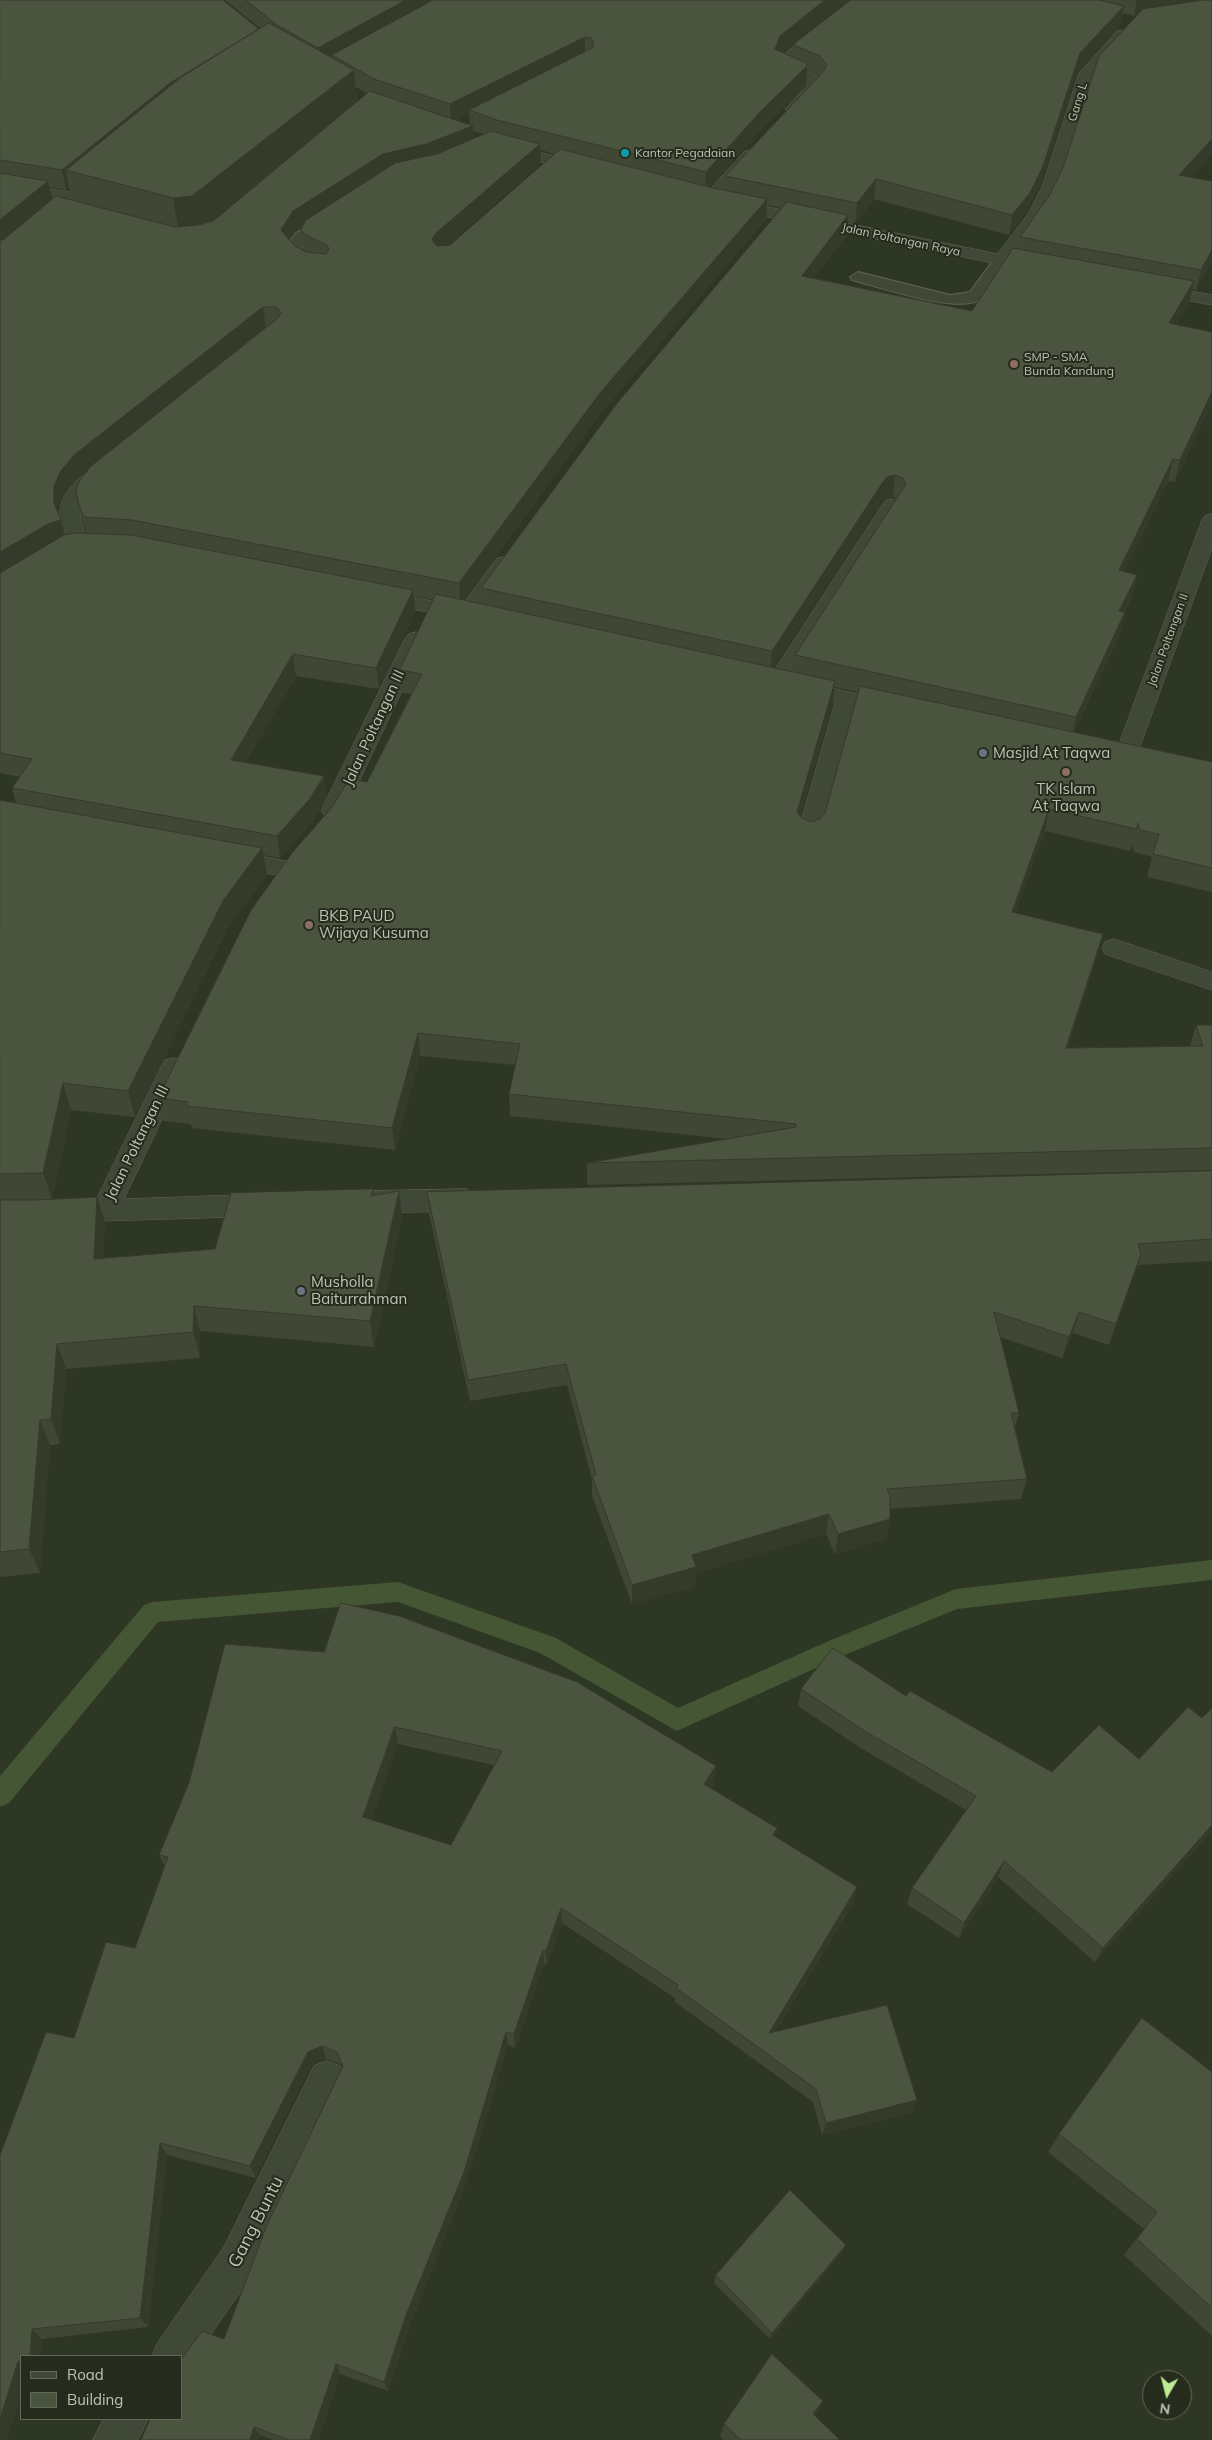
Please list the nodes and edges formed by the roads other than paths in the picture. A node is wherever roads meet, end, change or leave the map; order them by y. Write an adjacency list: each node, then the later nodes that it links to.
1 (864, 0): 3 (street)
2 (1134, 22): 18 (street, Gang L)
3 (786, 117)
4 (760, 143): 12 (street)
5 (491, 144): 6 (street)
6 (556, 161): 7 (street); 8 (street)
7 (600, 173)
8 (541, 174)
9 (0, 185): 13 (street)
10 (85, 185): 13 (street)
11 (690, 195): 12 (street, Jalan Poltangan Raya)
12 (709, 200): 16 (street, Jalan Poltangan Raya)
13 (73, 205): 14 (street)
14 (57, 208)
15 (345, 208): 19 (lane)
16 (781, 215): 17 (street); 18 (street, Jalan Poltangan Raya)
17 (767, 232)
18 (1001, 260): 20 (street, Jalan Poltangan Raya); 21 (lane)
19 (322, 270)
20 (1058, 272)
21 (858, 277)
22 (1136, 286): 23 (street)
23 (1212, 300)
24 (118, 457): 27 (street)
25 (892, 505): 31 (street)
26 (1212, 520): 33 (street, Jalan Poltangan II)
27 (62, 551)
28 (511, 552): 30 (street)
29 (363, 593): 30 (street)
30 (430, 606): 34 (street, Jalan Poltangan III)
31 (847, 699): 32 (street); 35 (street)
32 (914, 713)
33 (1125, 760)
34 (323, 828)
35 (809, 835)
36 (210, 855): 37 (street)
37 (270, 892)
38 (1114, 948): 39 (street)
39 (1212, 980)
40 (186, 1043): 44 (street, Jalan Poltangan III)
41 (494, 1199): 42 (street)
42 (344, 1203)
43 (294, 1204): 44 (street)
44 (105, 1209): 45 (street)
45 (0, 1213)
46 (327, 2079): 47 (street, Gang Buntu)
47 (173, 2355)
48 (127, 2420): 49 (street)
49 (113, 2440)

